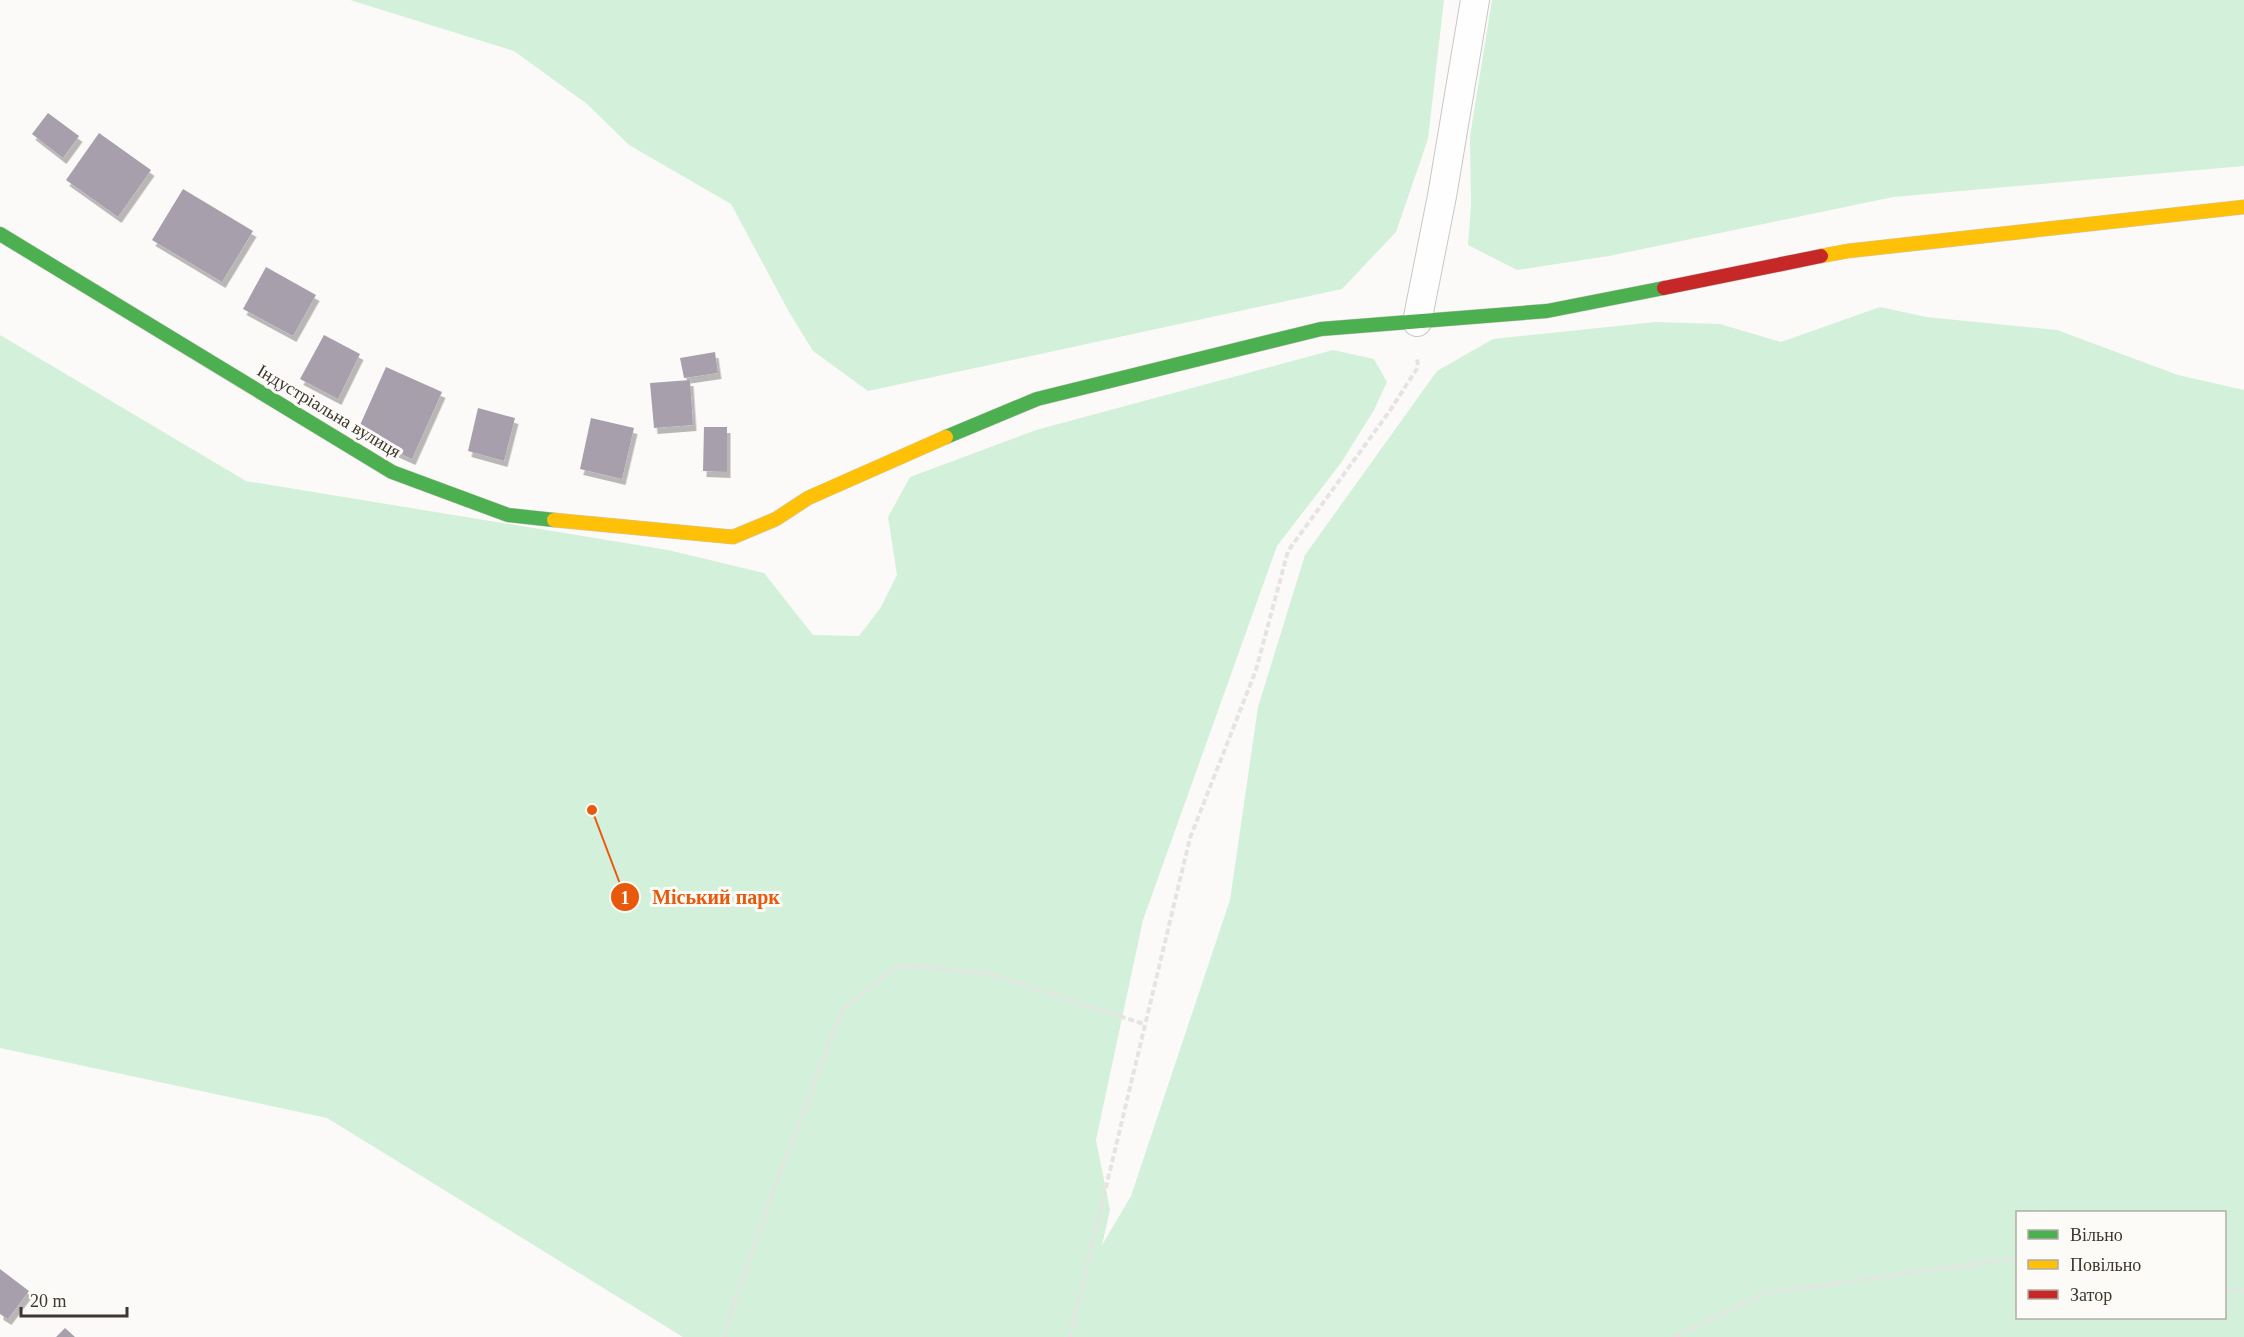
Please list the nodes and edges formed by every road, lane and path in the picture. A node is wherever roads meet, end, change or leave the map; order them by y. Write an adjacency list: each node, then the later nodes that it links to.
1 (1475, 0): 4 (street)
2 (2244, 207): 4 (street, Індустріальна вулиця)
3 (0, 234): 4 (street, Індустріальна вулиця)
4 (1417, 321): 5 (path)
5 (1144, 1024): 9 (path); 10 (path)
6 (2016, 1258): 11 (path)
7 (2226, 1288): 8 (path)
8 (2244, 1291)
9 (725, 1337)
10 (1070, 1337)
11 (1674, 1337)

